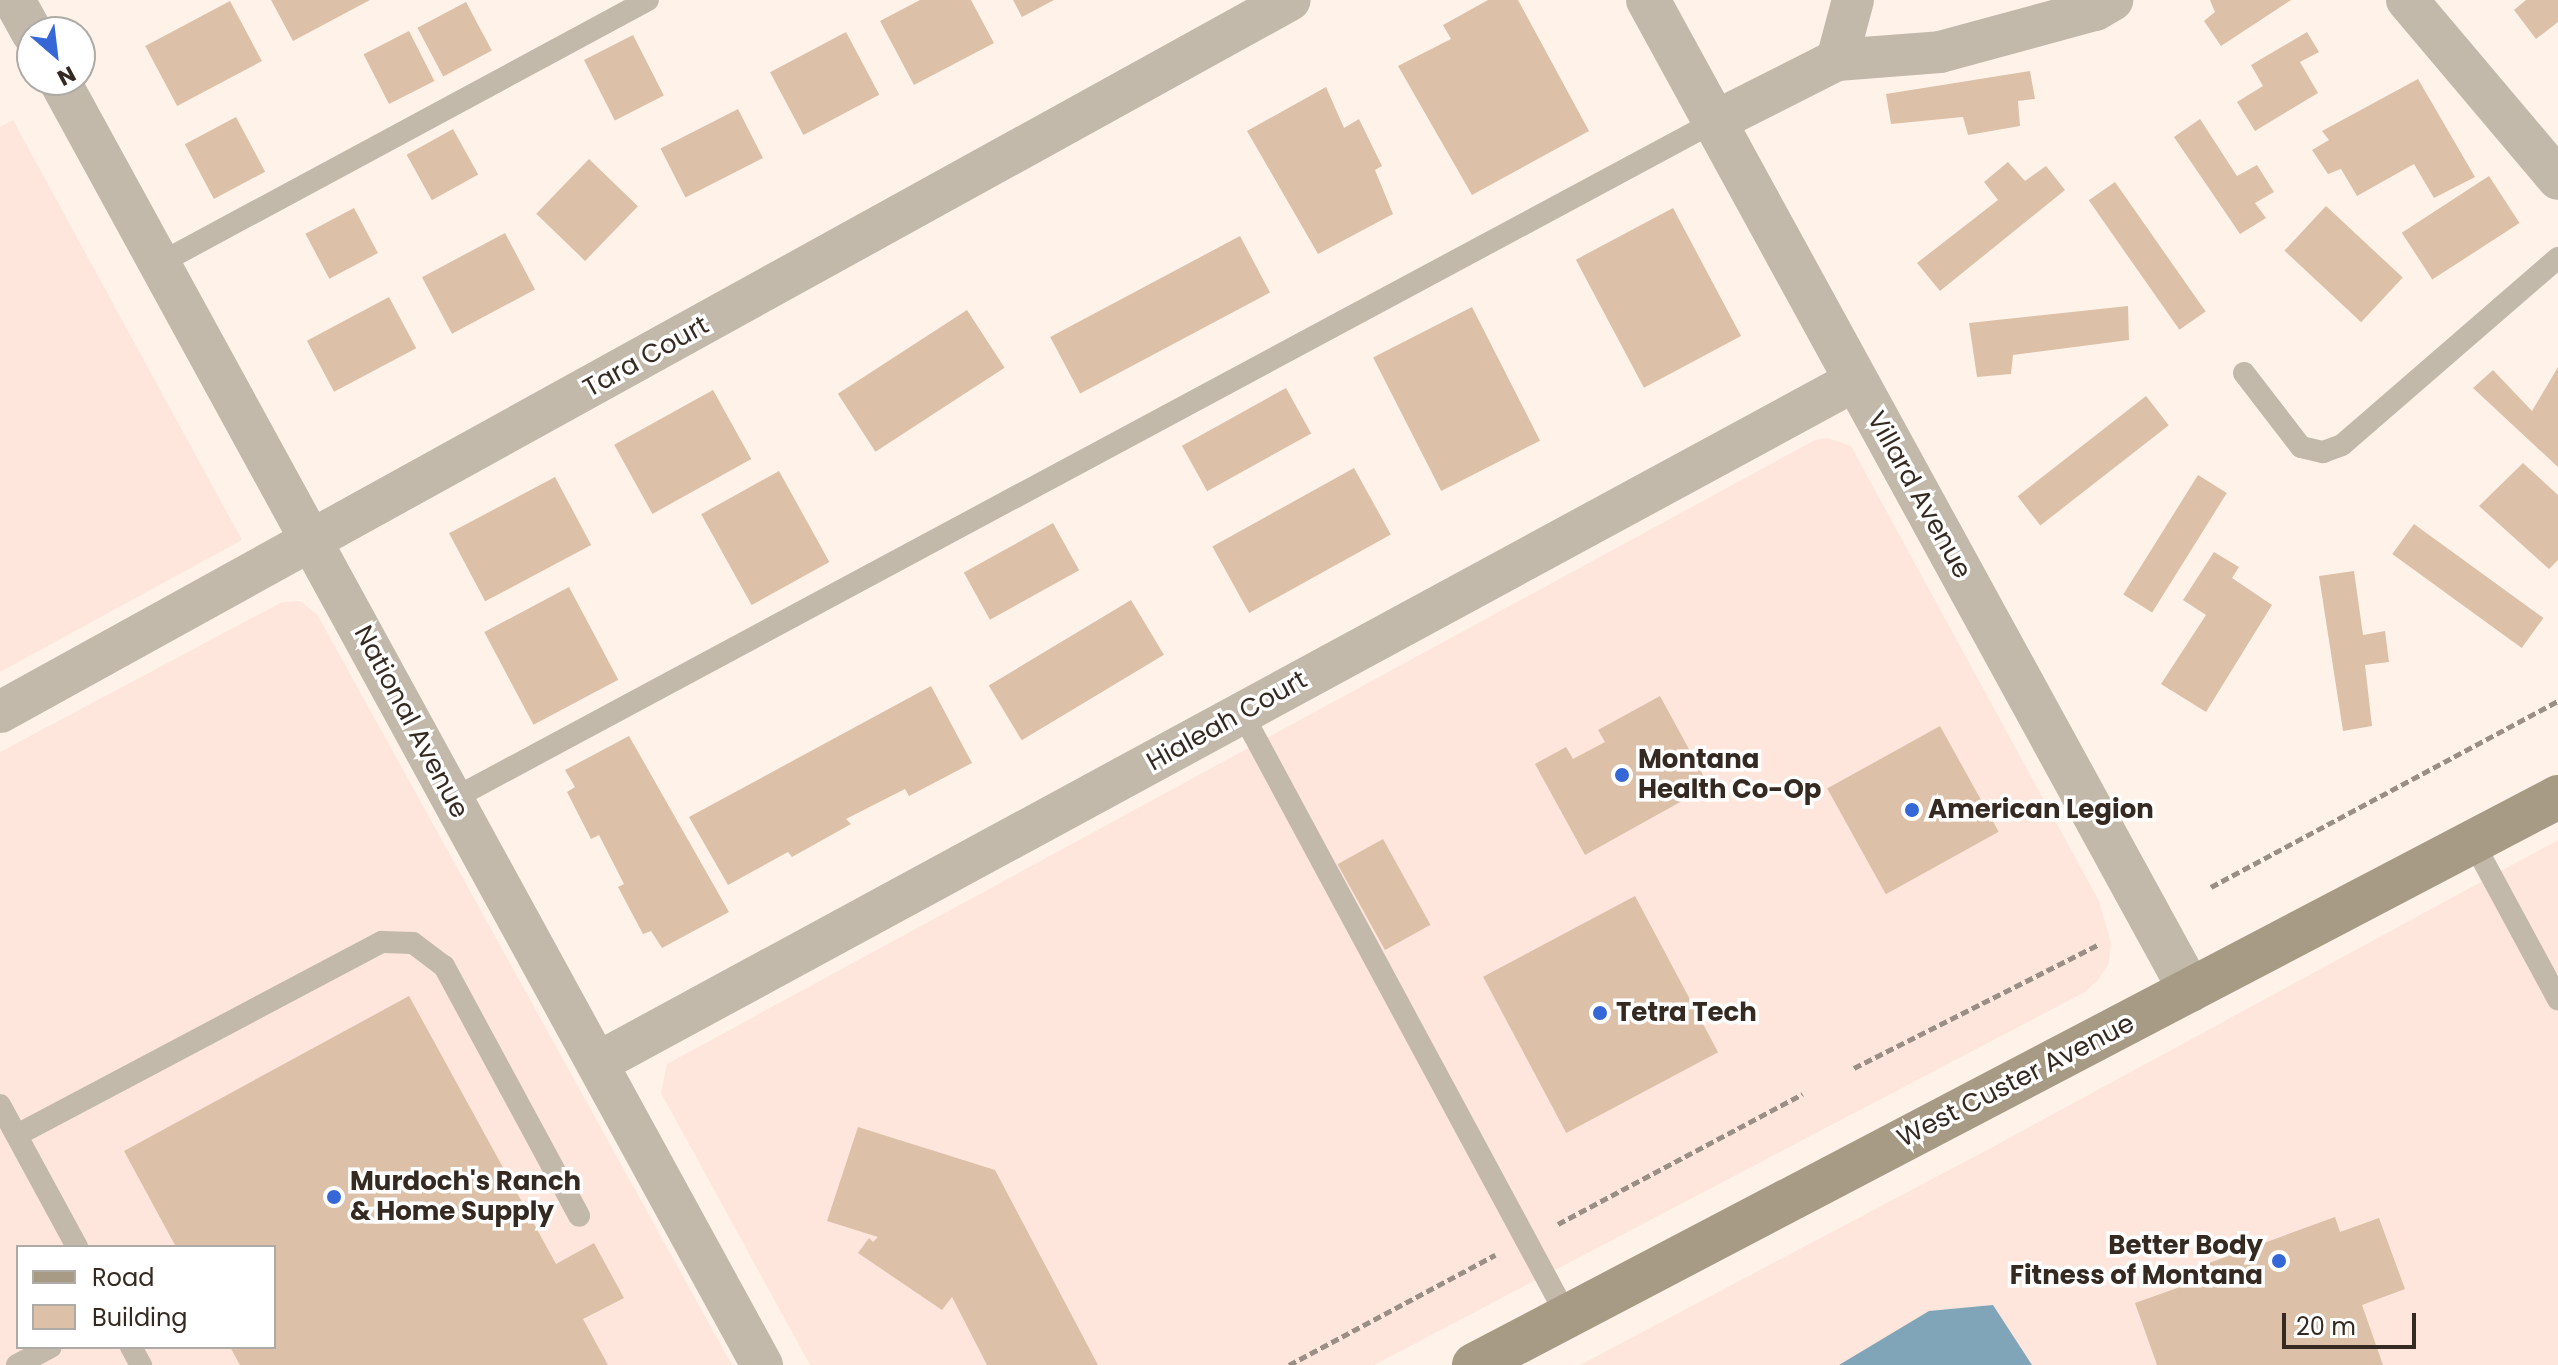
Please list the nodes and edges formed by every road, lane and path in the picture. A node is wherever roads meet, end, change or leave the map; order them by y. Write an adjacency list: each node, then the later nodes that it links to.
1 (648, 0): 12 (lane)
2 (1290, 0): 15 (street, Tara Court)
3 (1648, 0): 9 (street, Villard Avenue)
4 (1853, 0): 7 (street)
5 (2112, 0): 7 (street)
6 (2407, 0): 10 (street)
7 (1837, 60): 9 (street)
8 (68, 96): 12 (street, National Avenue)
9 (1714, 122): 14 (street, Villard Avenue); 20 (lane)
10 (2558, 179)
11 (2558, 258): 13 (lane)
12 (162, 262): 15 (street, National Avenue)
13 (2244, 373)
14 (1856, 380): 18 (street, Hialeah Court); 24 (street, Villard Avenue)
15 (315, 541): 17 (street, Tara Court); 20 (street, National Avenue)
16 (2558, 701): 22 (path)
17 (0, 712)
18 (1242, 713): 26 (street, Hialeah Court); 35 (lane)
19 (2558, 797): 21 (main road, West Custer Avenue)
20 (451, 800): 26 (street, National Avenue)
21 (2473, 842): 24 (main road, West Custer Avenue); 25 (lane)
22 (2211, 887)
23 (2099, 944): 27 (path)
24 (2190, 990): 35 (main road, West Custer Avenue)
25 (2558, 999)
26 (599, 1062): 38 (street, National Avenue)
27 (1854, 1068)
28 (1803, 1094): 32 (path)
29 (0, 1105): 30 (lane)
30 (17, 1135): 31 (lane); 33 (lane)
31 (579, 1216)
32 (1558, 1224)
33 (76, 1245)
34 (1495, 1255): 39 (path)
35 (1567, 1316): 40 (main road, West Custer Avenue)
36 (47, 1349): 37 (lane)
37 (17, 1365)
38 (762, 1365)
39 (1289, 1365)
40 (1474, 1365)

